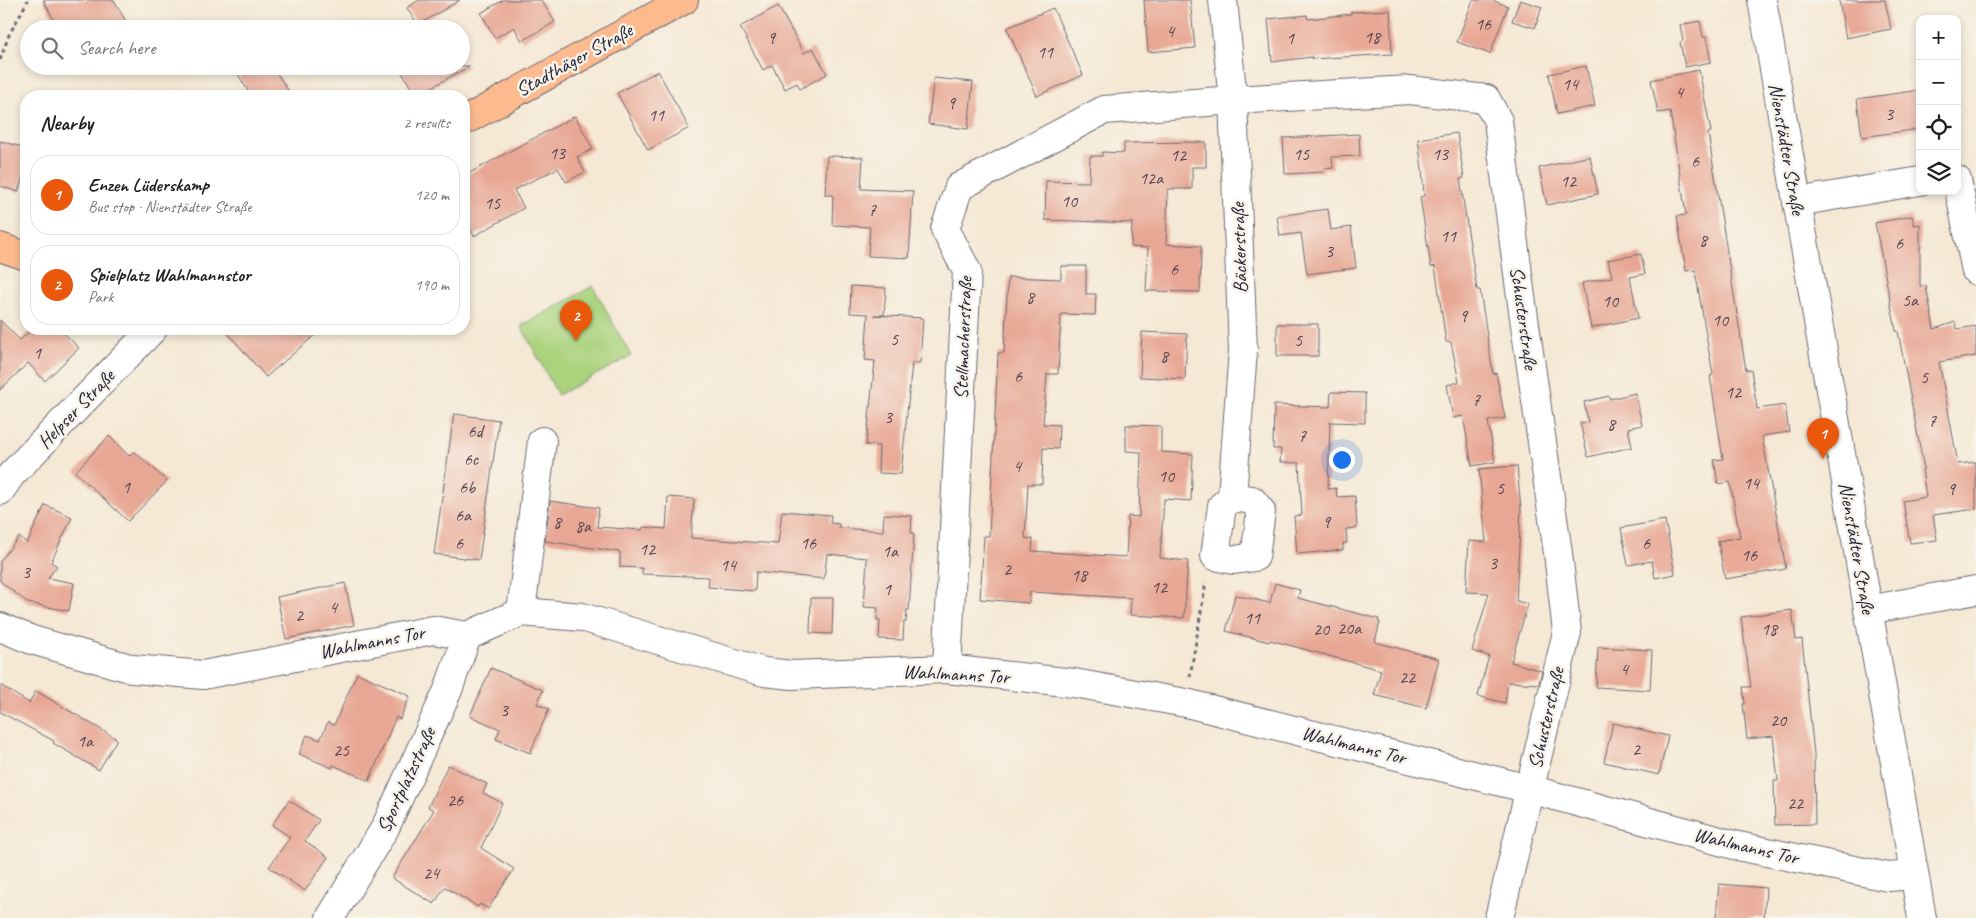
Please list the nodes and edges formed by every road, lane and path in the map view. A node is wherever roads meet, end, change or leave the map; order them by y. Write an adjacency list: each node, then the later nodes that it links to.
1 (28, 0): 5 (path)
2 (684, 0): 7 (main road, Stadthäger Straße)
3 (1223, 0): 6 (street, Bäckerstraße)
4 (1762, 0): 12 (street, Nienstädter Straße)
5 (0, 60)
6 (1233, 100): 19 (street, Bäckerstraße); 26 (street, Stellmacherstraße); 28 (street, Schusterstraße)
7 (470, 118)
8 (1961, 179): 9 (street)
9 (1976, 179)
10 (1916, 182): 12 (street)
11 (1960, 195): 15 (street)
12 (1797, 202): 22 (street, Nienstädter Straße)
13 (0, 247): 14 (main road)
14 (20, 254)
15 (1976, 271)
16 (147, 335): 18 (street, Helpser Straße)
17 (542, 441): 23 (street)
18 (0, 491)
19 (1232, 497): 20 (street, Bäckerstraße); 20 (street)
20 (1215, 556): 27 (path)
21 (1976, 590): 22 (street)
22 (1868, 610): 29 (street, Nienstädter Straße)
23 (521, 612): 25 (street, Wahlmanns Tor); 26 (street, Wahlmanns Tor)
24 (0, 627): 25 (street, Wahlmanns Tor)
25 (468, 636): 30 (street, Sportplatzstraße)
26 (948, 669): 27 (street, Wahlmanns Tor)
27 (1186, 703): 28 (street, Wahlmanns Tor)
28 (1530, 789): 29 (street, Wahlmanns Tor); 31 (street)
29 (1914, 875): 32 (street, Nienstädter Straße)
30 (330, 918)
31 (1499, 918)
32 (1922, 918)

